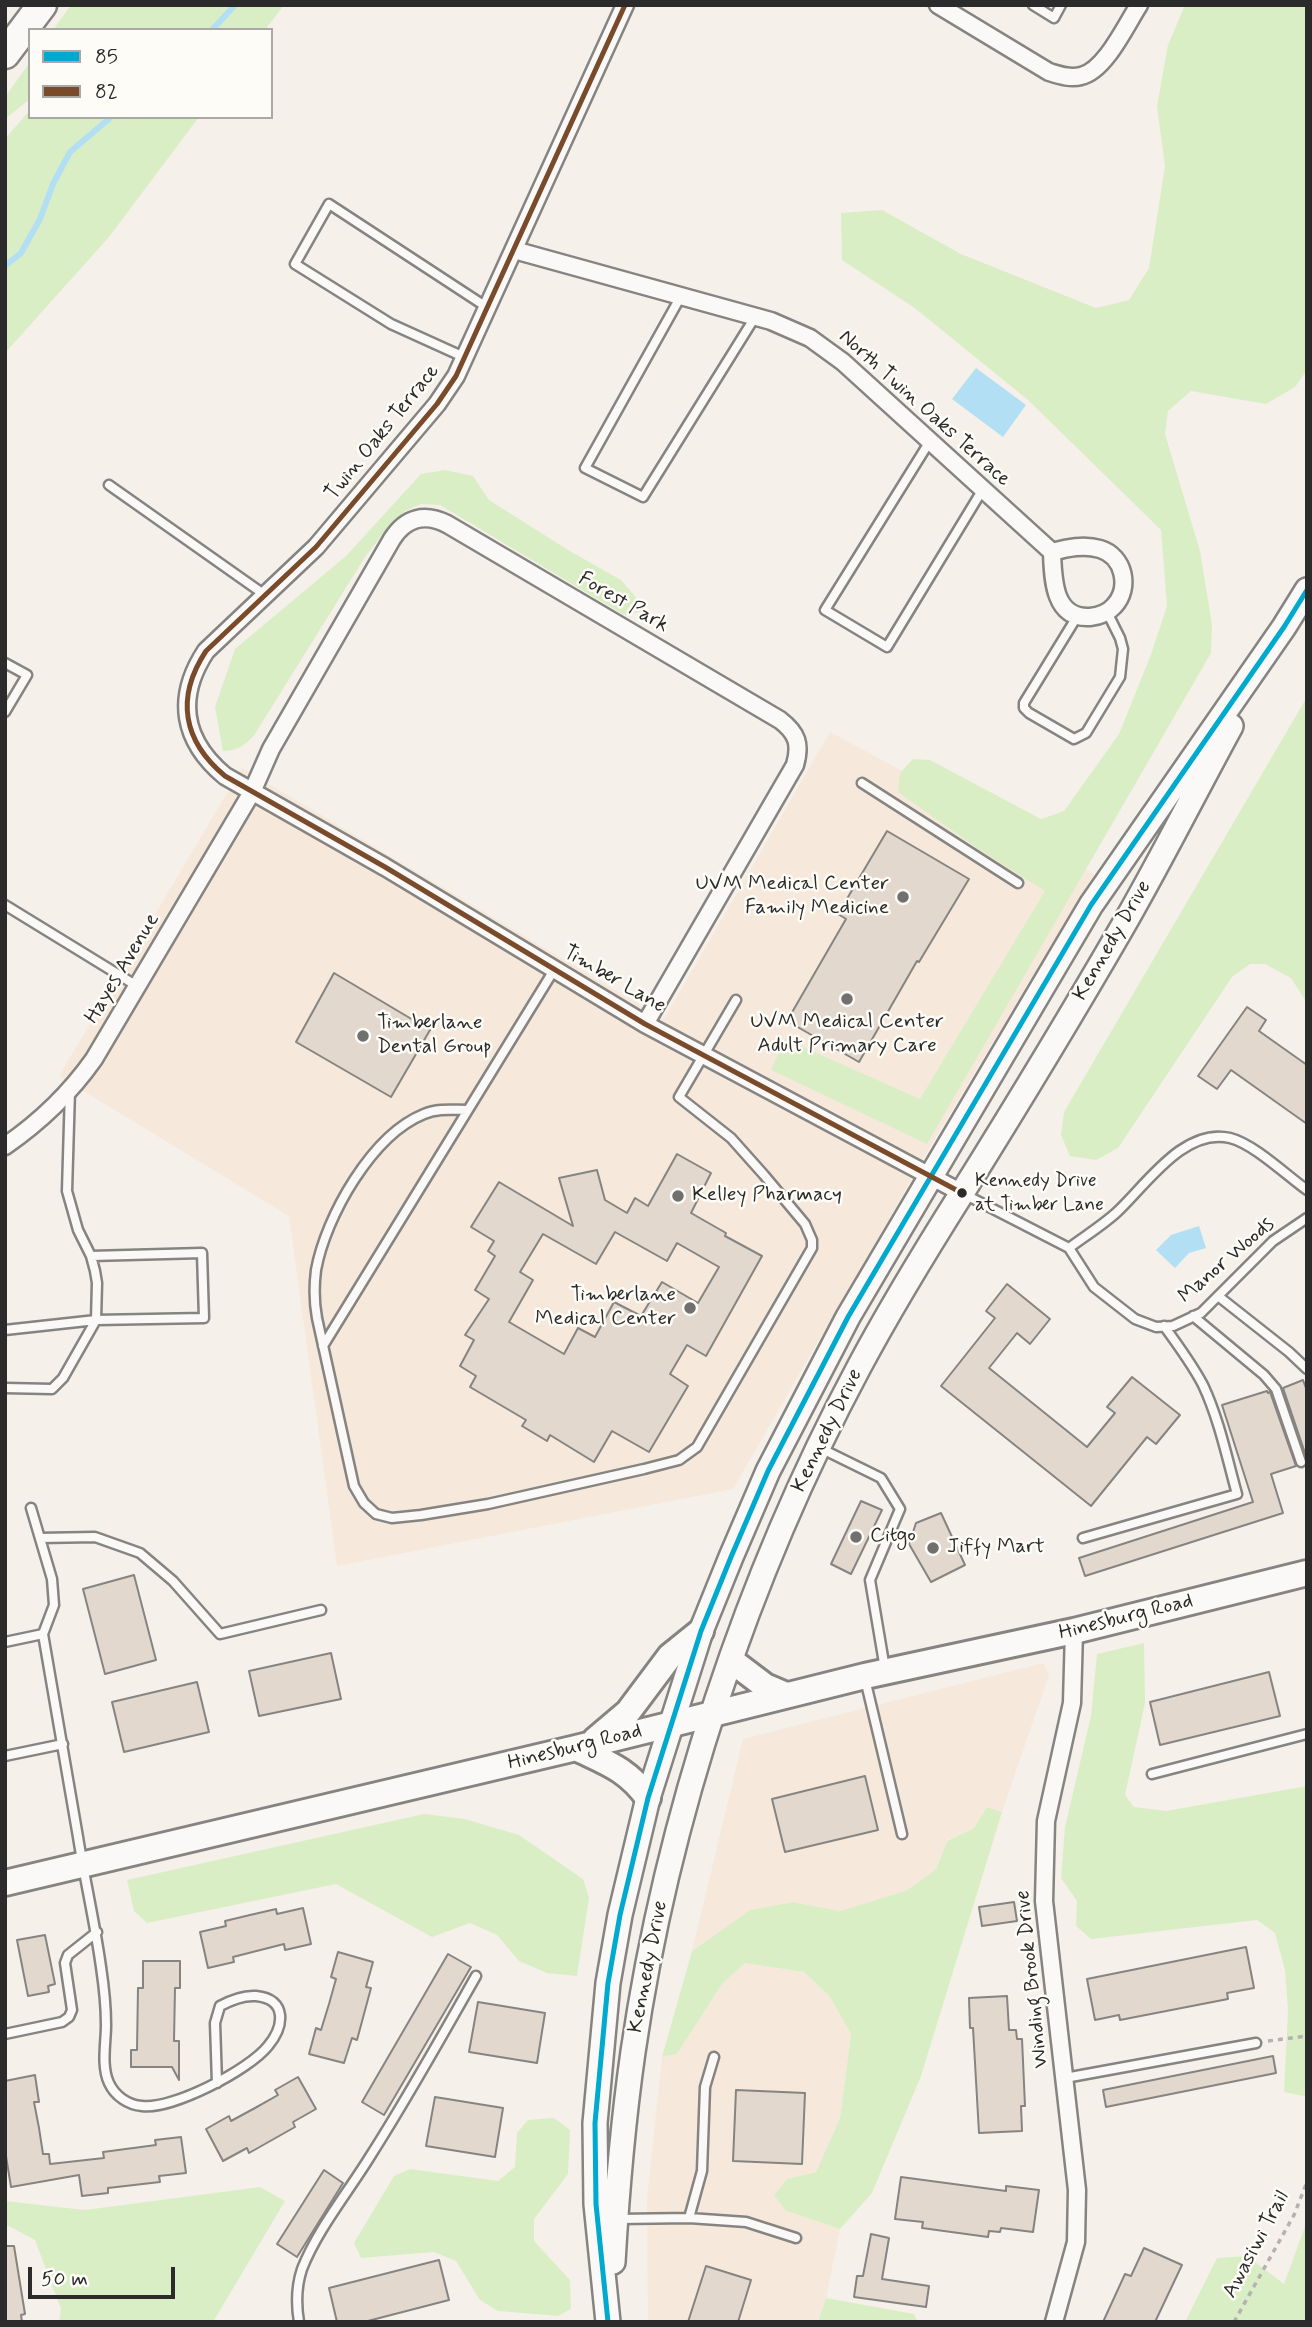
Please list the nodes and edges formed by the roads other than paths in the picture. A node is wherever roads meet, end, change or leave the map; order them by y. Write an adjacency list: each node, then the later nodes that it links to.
1 (42, 5): 7 (highway)
2 (625, 5): 8 (street, Twin Oaks Terrace)
3 (938, 5): 6 (street)
4 (1033, 5): 5 (lane)
5 (1061, 5)
6 (1139, 5)
7 (5, 54)
8 (514, 250): 9 (street, North Twin Oaks Terrace); 10 (street, Twin Oaks Terrace)
9 (681, 296): 11 (street, North Twin Oaks Terrace); 11 (lane)
10 (488, 308): 12 (street, Twin Oaks Terrace); 12 (lane)
11 (755, 317): 13 (street, North Twin Oaks Terrace)
12 (466, 358): 18 (street, Twin Oaks Terrace)
13 (930, 441): 15 (street, North Twin Oaks Terrace); 15 (lane)
14 (109, 485): 18 (lane)
15 (983, 489): 16 (street, North Twin Oaks Terrace)
16 (1052, 552): 19 (street); 20 (street)
17 (1307, 590): 21 (main road, Kennedy Drive)
18 (265, 595): 25 (street, Twin Oaks Terrace)
19 (1107, 612): 20 (street); 20 (lane)
20 (1078, 615)
21 (1284, 627): 36 (main road, Kennedy Drive); 38 (main road, Kennedy Drive)
22 (5, 663): 23 (lane)
23 (5, 712)
24 (862, 783): 26 (lane)
25 (252, 792): 28 (street, Timber Lane); 29 (street, Hayes Avenue); 31 (street, Forest Park)
26 (1018, 883)
27 (5, 905): 29 (lane)
28 (554, 970): 31 (street, Timber Lane); 34 (lane)
29 (137, 986): 33 (street, Hayes Avenue)
30 (736, 1000): 32 (lane)
31 (645, 1024): 32 (street, Timber Lane)
32 (703, 1055): 36 (street, Timber Lane); 47 (lane)
33 (70, 1090): 35 (street, Hayes Avenue); 41 (lane)
34 (467, 1110): 47 (lane); 47 (lane)
35 (5, 1146)
36 (933, 1177): 38 (street, Timber Lane); 57 (main road, Kennedy Drive)
37 (1307, 1190): 40 (lane)
38 (962, 1193): 40 (lane); 50 (main road, Kennedy Drive)
39 (1307, 1218): 42 (lane, Manor Woods)
40 (1069, 1248): 45 (lane, Manor Woods)
41 (91, 1256): 44 (lane); 44 (lane)
42 (1218, 1296): 43 (lane, Manor Woods); 48 (lane)
43 (1194, 1316): 45 (lane, Manor Woods); 51 (lane)
44 (96, 1320): 46 (lane); 49 (lane)
45 (1164, 1326): 54 (lane)
46 (5, 1330)
47 (323, 1346)
48 (1307, 1369)
49 (5, 1388)
50 (819, 1447): 61 (main road, Kennedy Drive); 62 (lane)
51 (1301, 1462)
52 (32, 1507): 53 (lane)
53 (40, 1538): 56 (lane); 59 (lane)
54 (1083, 1538)
55 (1307, 1573): 58 (main road, Hinesburg Road)
56 (321, 1610)
57 (701, 1631): 65 (main road, Kennedy Drive); 68 (main road)
58 (1074, 1631): 62 (main road, Hinesburg Road); 80 (street, Winding Brook Drive)
59 (43, 1634): 60 (lane); 67 (lane)
60 (5, 1642)
61 (732, 1661): 63 (main road); 64 (main road, Kennedy Drive)
62 (875, 1674): 63 (main road, Hinesburg Road); 72 (lane)
63 (786, 1695): 64 (main road, Hinesburg Road)
64 (714, 1713): 65 (main road, Hinesburg Road); 83 (main road, Kennedy Drive)
65 (670, 1725): 68 (main road, Hinesburg Road); 71 (main road, Kennedy Drive)
66 (1307, 1734): 70 (lane)
67 (63, 1744): 69 (lane); 73 (lane)
68 (583, 1747): 71 (main road); 73 (main road, Hinesburg Road)
69 (5, 1756)
70 (1152, 1774)
71 (648, 1798): 86 (main road, Kennedy Drive)
72 (902, 1834)
73 (84, 1864): 74 (main road, Hinesburg Road); 75 (lane)
74 (5, 1883)
75 (97, 1932): 77 (lane); 81 (lane)
76 (477, 1976): 85 (lane)
77 (5, 2034)
78 (1255, 2043): 80 (lane)
79 (713, 2057): 82 (lane)
80 (1065, 2078): 87 (street, Winding Brook Drive)
81 (217, 2082): 81 (lane)
82 (690, 2218): 83 (lane); 84 (lane)
83 (616, 2219): 86 (main road, Kennedy Drive)
84 (796, 2238)
85 (299, 2322)
86 (608, 2322)
87 (1054, 2322)

